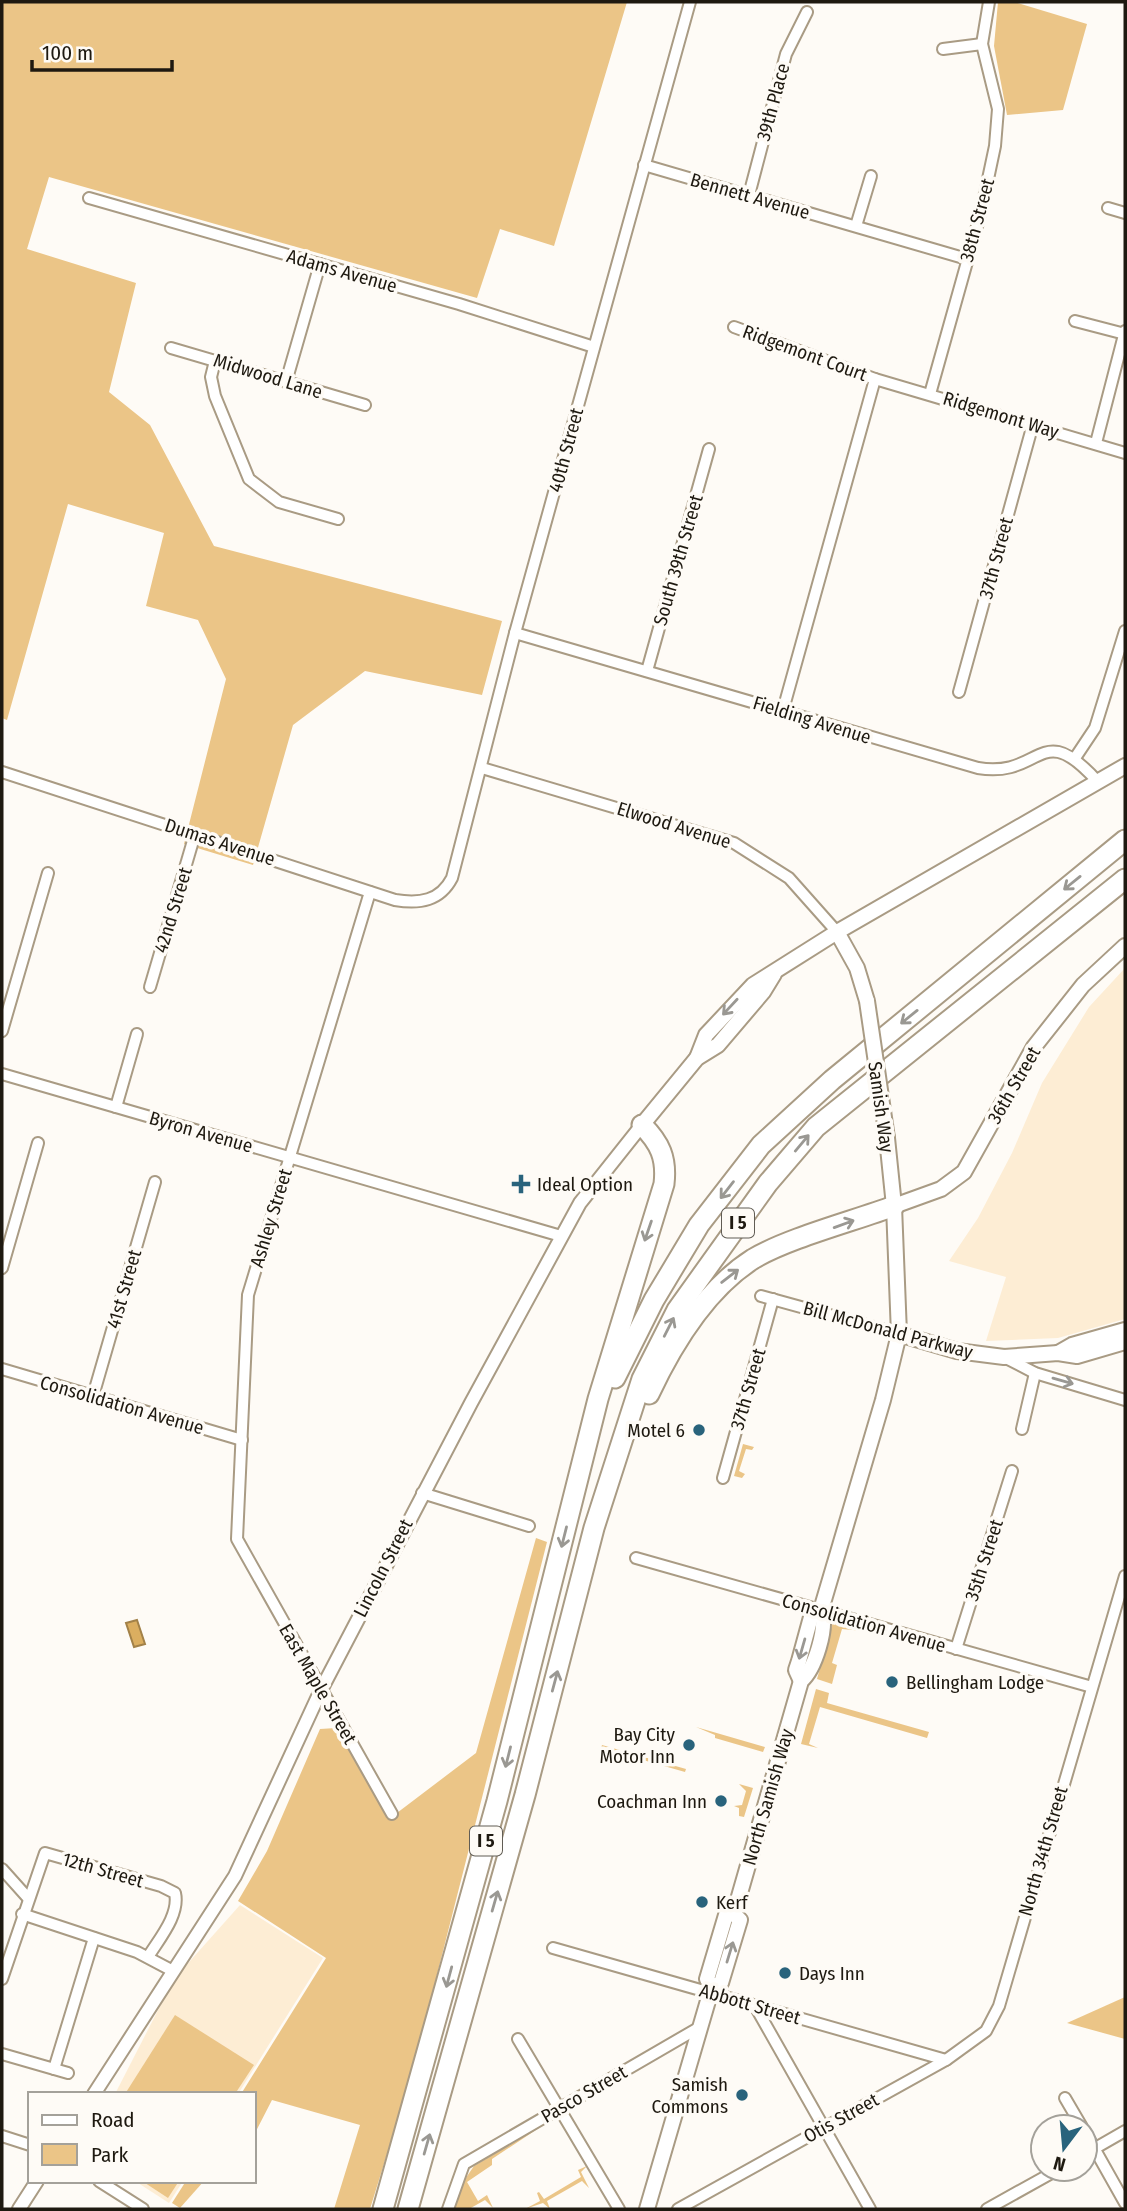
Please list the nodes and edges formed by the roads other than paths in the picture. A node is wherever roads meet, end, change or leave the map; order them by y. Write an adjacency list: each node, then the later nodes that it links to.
1 (690, 2): 6 (street, 40th Street)
2 (989, 2): 4 (street, 38th Street)
3 (807, 12): 8 (street, 39th Place)
4 (982, 44): 5 (street); 13 (street, 38th Street)
5 (943, 49)
6 (644, 165): 8 (street, Bennett Avenue); 18 (street, 40th Street)
7 (871, 176): 12 (street)
8 (749, 195): 12 (street, Bennett Avenue)
9 (89, 198): 14 (street, Adams Avenue)
10 (1108, 208): 11 (street)
11 (1125, 213)
12 (856, 226): 13 (street, Bennett Avenue)
13 (967, 259): 23 (street, 38th Street)
14 (320, 264): 18 (street, Adams Avenue); 22 (street)
15 (1075, 321): 17 (street)
16 (734, 327): 21 (street, Ridgemont Court)
17 (1125, 333): 26 (street)
18 (594, 347): 31 (street, 40th Street)
19 (171, 348): 20 (street, Midwood Lane)
20 (215, 361): 22 (street, Midwood Lane); 29 (street)
21 (875, 379): 23 (street, Ridgemont Way); 34 (street)
22 (286, 382): 24 (street, Midwood Lane)
23 (930, 394): 25 (street, Ridgemont Way)
24 (365, 405)
25 (1033, 424): 26 (street, Ridgemont Way); 33 (street, 37th Street)
26 (1096, 443): 28 (street, Ridgemont Way)
27 (709, 449): 32 (street, South 39th Street)
28 (1125, 453)
29 (338, 519)
30 (1125, 631): 35 (street)
31 (515, 634): 32 (street, Fielding Avenue); 37 (street, 40th Street)
32 (647, 671): 34 (street, Fielding Avenue)
33 (959, 692)
34 (783, 710): 35 (street, Fielding Avenue)
35 (1075, 758): 39 (street)
36 (1125, 765): 39 (main road)
37 (482, 768): 45 (street, 40th Street); 46 (street, Elwood Avenue)
38 (2, 772): 40 (street, Dumas Avenue)
39 (1098, 782): 46 (main road)
40 (195, 834): 44 (street, Dumas Avenue); 48 (street, 42nd Street)
41 (1125, 840): 73 (highway, I 5, one-way to 73)
42 (48, 873): 49 (street)
43 (1125, 879): 78 (highway, I 5, one-way to 43)
44 (370, 892): 45 (street, Dumas Avenue); 55 (street, Ashley Street)
45 (438, 896)
46 (837, 932): 53 (main road, Lincoln Street); 57 (main road, Samish Way, bridge)
47 (1125, 946): 57 (main road, 36th Street)
48 (150, 986)
49 (2, 1031)
50 (136, 1034): 52 (street)
51 (2, 1074): 52 (street, Byron Avenue)
52 (116, 1107): 55 (street, Byron Avenue)
53 (642, 1125): 58 (street, Lincoln Street); 73 (highway, one-way to 73)
54 (38, 1143): 59 (street)
55 (289, 1158): 58 (street, Byron Avenue); 72 (street, Ashley Street)
56 (155, 1182): 69 (street, 41st Street)
57 (894, 1206): 63 (main road, Samish Way); 78 (highway, one-way to 57)
58 (561, 1236): 76 (street, Lincoln Street)
59 (2, 1268)
60 (761, 1296): 61 (street, Bill McDonald Parkway)
61 (773, 1299): 63 (street, Bill McDonald Parkway); 75 (street, 37th Street)
62 (1125, 1330): 65 (main road, Bill McDonald Parkway)
63 (899, 1334): 66 (main road, Bill McDonald Parkway); 82 (main road, Samish Way)
64 (1125, 1342): 65 (main road, Bill McDonald Parkway)
65 (1058, 1353): 66 (main road, Bill McDonald Parkway)
66 (1003, 1357): 68 (street)
67 (2, 1370): 69 (street, Consolidation Avenue)
68 (1035, 1373): 70 (street, one-way to 70); 71 (street)
69 (93, 1396): 72 (street, Consolidation Avenue)
70 (1125, 1400)
71 (1022, 1429)
72 (243, 1440): 79 (street, Ashley Street)
73 (581, 1471): 121 (highway, I 5, one-way to 121)
74 (1012, 1471): 83 (street, 35th Street)
75 (723, 1478)
76 (422, 1493): 77 (street); 85 (street, Lincoln Street)
77 (529, 1526)
78 (594, 1528): 122 (highway, I 5, one-way to 78)
79 (244, 1554): 85 (street, East Maple Street)
80 (636, 1558): 82 (street, Consolidation Avenue)
81 (1125, 1576): 84 (street, North 34th Street)
82 (821, 1610): 83 (street, Consolidation Avenue); 96 (main road, North Samish Way)
83 (956, 1648): 84 (street, Consolidation Avenue)
84 (1092, 1687): 98 (street, North 34th Street)
85 (321, 1690): 86 (street, East Maple Street); 94 (street, Lincoln Street)
86 (392, 1814)
87 (2, 1869): 88 (street)
88 (28, 1898): 89 (street); 92 (street, 12th Street)
89 (22, 1914): 90 (street); 93 (street)
90 (94, 1938): 92 (street); 103 (street)
91 (553, 1948): 96 (street, Abbott Street)
92 (148, 1957): 94 (street)
93 (4, 1963): 95 (street)
94 (173, 1971): 105 (street, Lincoln Street)
95 (2, 1979)
96 (711, 1990): 97 (street, Abbott Street); 99 (main road, North Samish Way)
97 (755, 2006): 102 (street, Abbott Street); 109 (street)
98 (995, 2016): 102 (street, Otis Street)
99 (700, 2027): 107 (street, Pasco Street); 125 (main road, North Samish Way)
100 (518, 2039): 107 (street)
101 (2, 2053): 103 (street)
102 (946, 2060): 109 (street, Otis Street)
103 (54, 2069): 104 (street)
104 (68, 2073)
105 (95, 2092)
106 (1066, 2098): 108 (street)
107 (559, 2109): 123 (street, Pasco Street); 124 (street)
108 (1074, 2113)
109 (824, 2128): 126 (street, Otis Street); 127 (street)
110 (1125, 2131): 113 (street)
111 (2, 2136): 112 (street)
112 (28, 2144)
113 (1099, 2146)
114 (1099, 2164): 118 (street)
115 (36, 2183): 119 (street)
116 (102, 2183): 120 (street)
117 (1034, 2183): 128 (street)
118 (1125, 2203)
119 (19, 2209)
120 (143, 2209)
121 (383, 2209)
122 (408, 2209)
123 (448, 2209)
124 (619, 2209)
125 (647, 2209)
126 (678, 2209)
127 (870, 2209)
128 (988, 2209)

